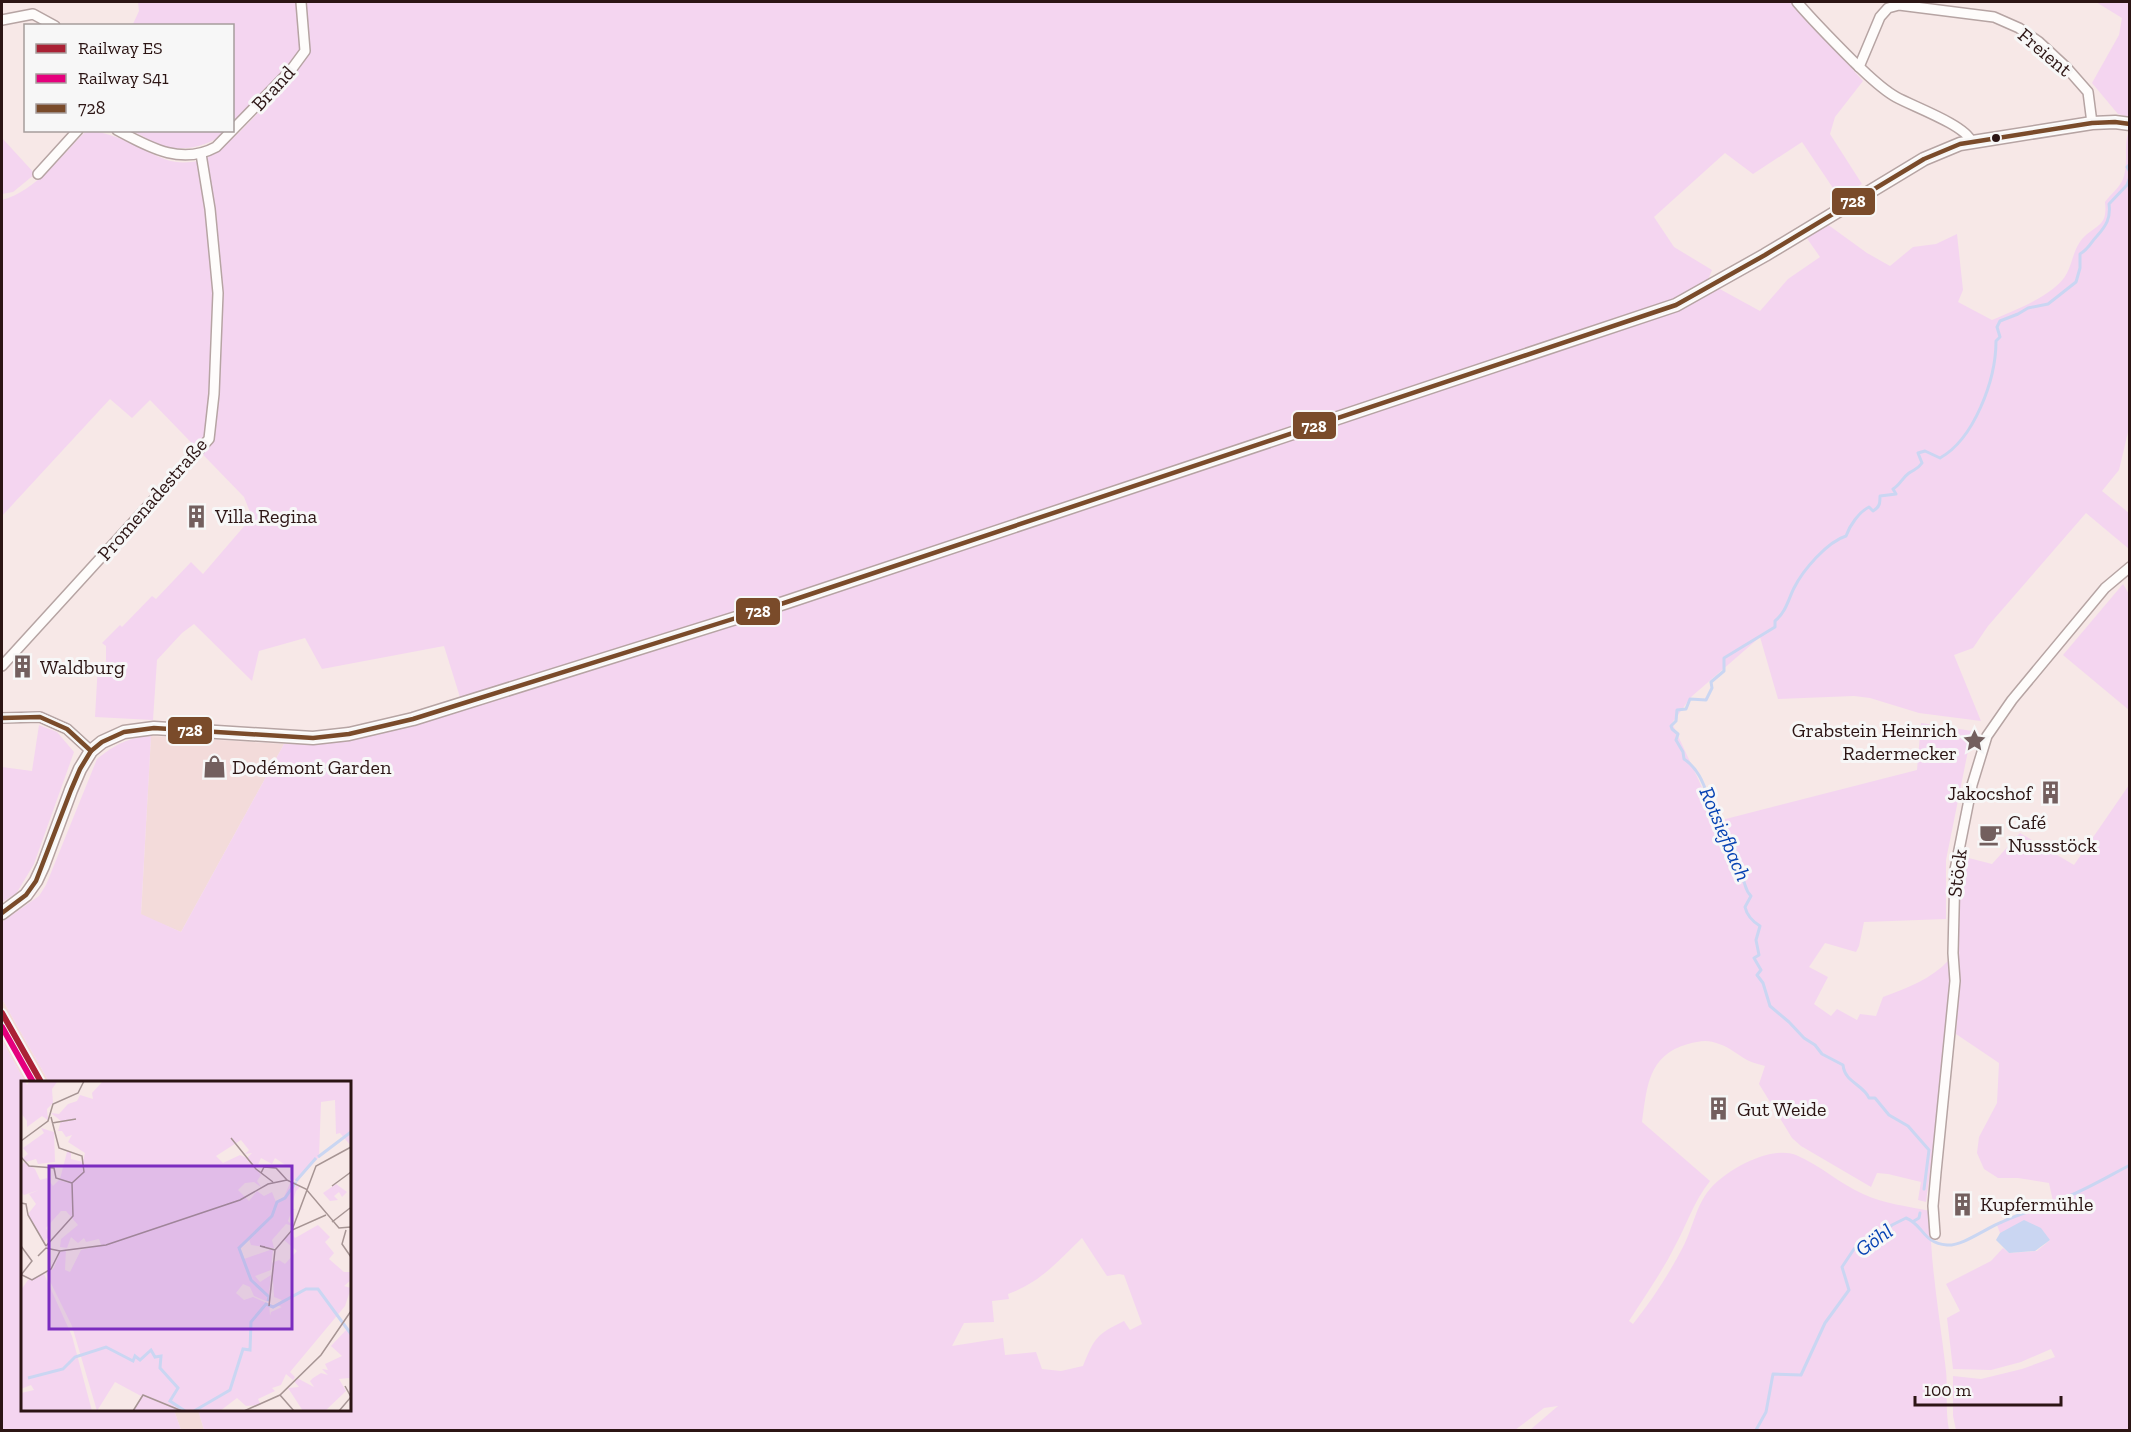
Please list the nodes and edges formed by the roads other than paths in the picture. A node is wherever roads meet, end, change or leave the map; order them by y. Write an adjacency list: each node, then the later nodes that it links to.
1 (301, 2): 8 (street, Brand)
2 (1797, 2): 5 (street)
3 (2, 20): 4 (street)
4 (52, 24)
5 (1859, 67): 6 (street, Freient); 12 (street)
6 (2092, 123): 7 (street); 12 (street)
7 (2130, 124)
8 (234, 131)
9 (76, 132): 14 (street)
10 (121, 132): 13 (street)
11 (233, 132): 13 (street, Brand)
12 (1971, 141): 18 (street)
13 (201, 154): 16 (street, Promenadestraße)
14 (38, 174)
15 (2130, 567): 20 (street, Stöck)
16 (2, 666)
17 (2, 718): 18 (street)
18 (91, 751): 19 (street)
19 (2, 913)
20 (1935, 1234)

